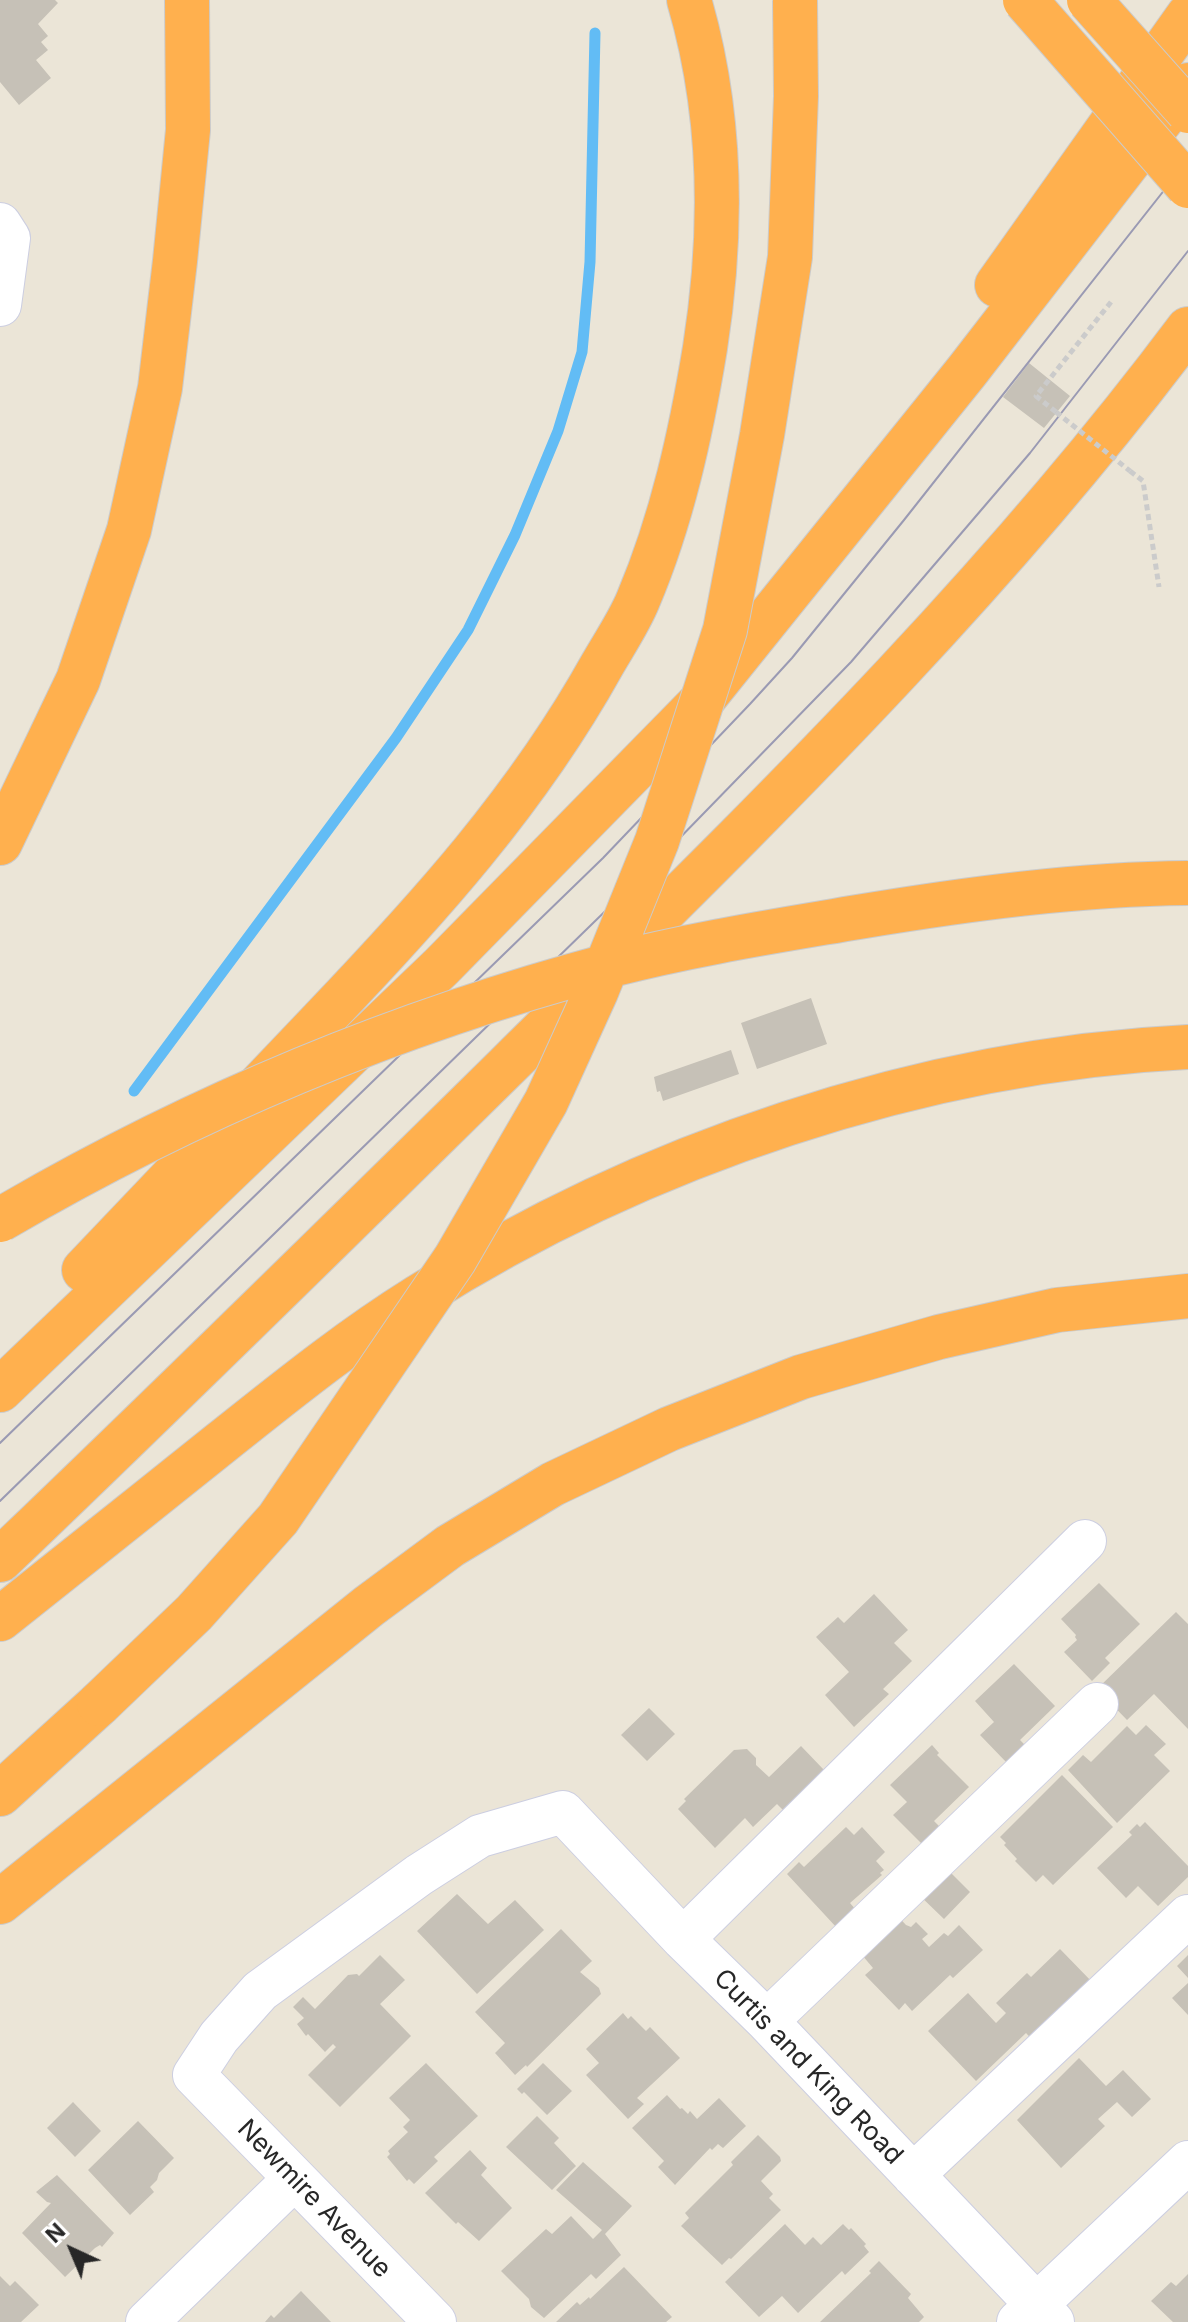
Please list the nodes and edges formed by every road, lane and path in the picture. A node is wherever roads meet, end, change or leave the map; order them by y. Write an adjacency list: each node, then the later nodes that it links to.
1 (187, 0): 16 (highway)
2 (689, 0): 21 (highway)
3 (795, 0): 27 (highway, bridge)
4 (1025, 0): 9 (highway, bridge)
5 (1089, 0): 8 (highway, bridge)
6 (1188, 16): 15 (highway)
7 (1188, 85): 15 (highway)
8 (1188, 111)
9 (1188, 186)
10 (0, 224): 12 (street)
11 (1111, 302): 14 (path, bridge)
12 (0, 305)
13 (1188, 329): 24 (highway)
14 (1159, 587)
15 (700, 703): 22 (highway)
16 (0, 843)
17 (1188, 883): 19 (highway, bridge)
18 (1188, 1047): 25 (highway)
19 (0, 1220)
20 (1188, 1296): 28 (highway)
21 (0, 1359)
22 (0, 1390)
23 (1085, 1541): 30 (street)
24 (0, 1560)
25 (0, 1619)
26 (1097, 1704): 31 (street)
27 (0, 1794)
28 (0, 1902)
29 (1188, 1916): 34 (street)
30 (683, 1939): 31 (street, Curtis and King Road); 32 (street, Curtis and King Road)
31 (767, 2021): 34 (street, Curtis and King Road)
32 (194, 2075): 35 (street, Newmire Avenue)
33 (1188, 2162): 36 (street)
34 (913, 2175): 36 (street, Curtis and King Road)
35 (294, 2179): 37 (street); 38 (street, Newmire Avenue)
36 (1036, 2316)
37 (147, 2322)
38 (435, 2322)

